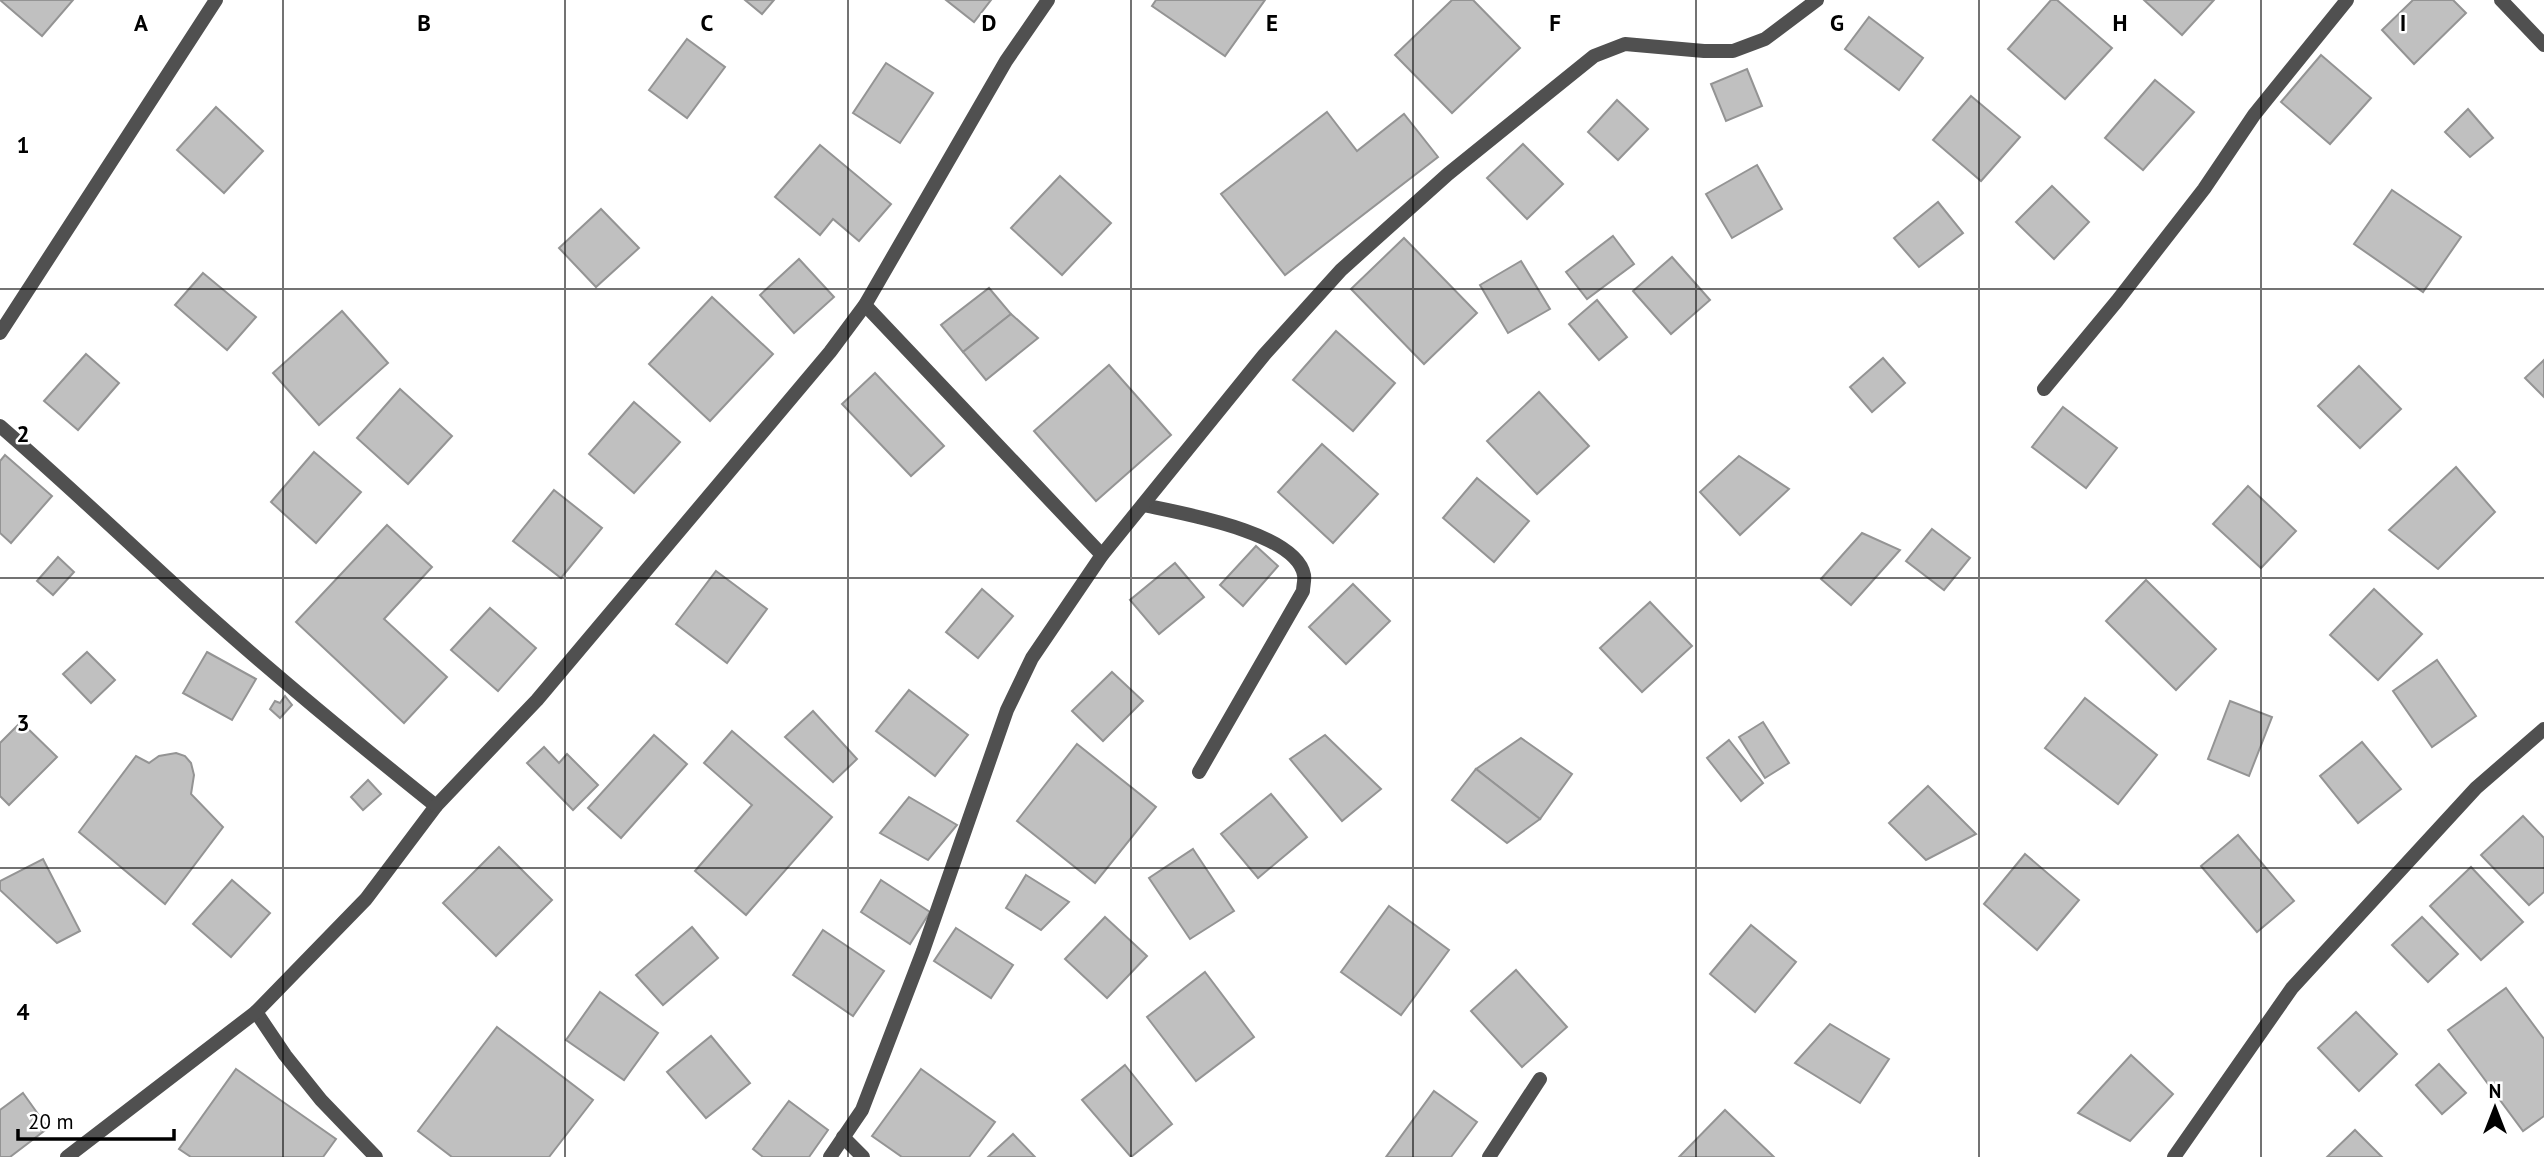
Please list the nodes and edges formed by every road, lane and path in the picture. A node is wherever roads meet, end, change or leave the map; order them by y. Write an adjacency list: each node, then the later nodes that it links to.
1 (216, 0): 8 (street)
2 (1048, 0): 7 (street)
3 (1817, 0): 11 (street)
4 (2347, 0): 9 (street)
5 (2501, 0): 6 (street)
6 (2544, 45)
7 (865, 306): 12 (street); 15 (street)
8 (0, 333)
9 (2044, 389)
10 (0, 426): 15 (street)
11 (1143, 505): 12 (street); 14 (street)
12 (1102, 555): 18 (street)
13 (2544, 729): 24 (street)
14 (1199, 772)
15 (436, 806): 16 (street)
16 (256, 1012): 19 (street); 20 (street)
17 (1540, 1079): 23 (street)
18 (843, 1137): 21 (street); 22 (street)
19 (67, 1157)
20 (376, 1157)
21 (830, 1157)
22 (863, 1157)
23 (1489, 1157)
24 (2174, 1157)

